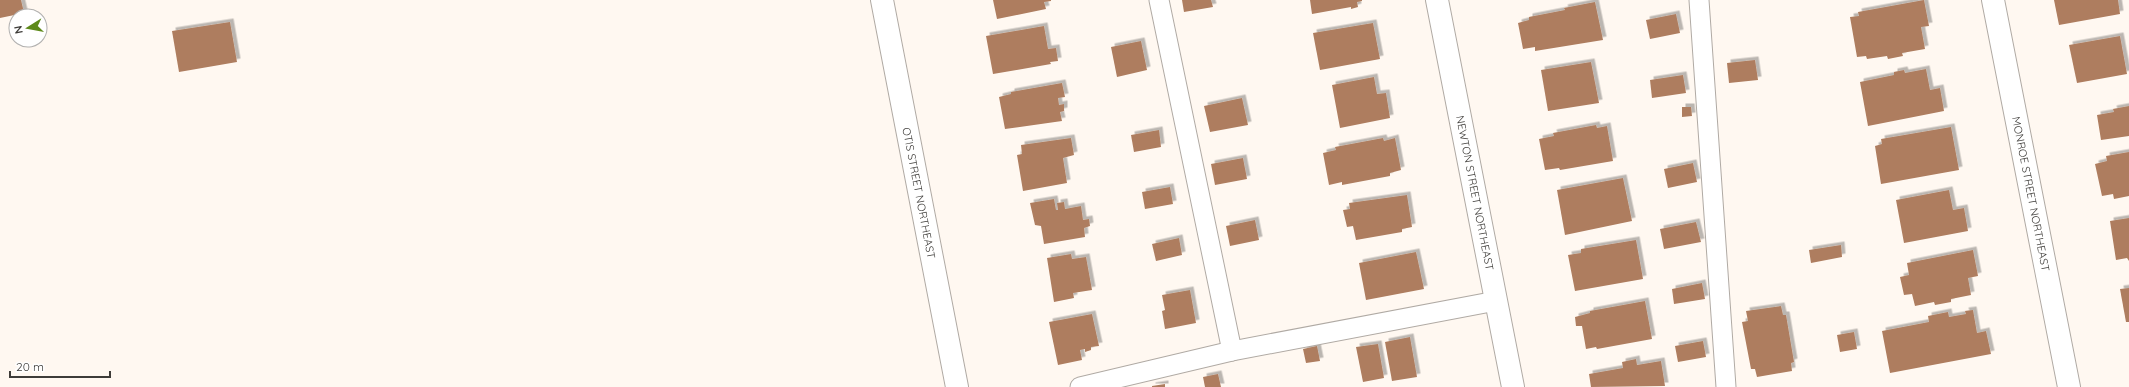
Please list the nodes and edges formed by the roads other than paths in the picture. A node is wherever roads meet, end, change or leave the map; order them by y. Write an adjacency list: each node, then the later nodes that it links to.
1 (882, 0): 8 (street, OTIS STREET NORTHEAST)
2 (1159, 0): 7 (lane)
3 (1437, 0): 6 (street, NEWTON STREET NORTHEAST)
4 (1699, 0): 11 (lane)
5 (1993, 0): 12 (street, MONROE STREET NORTHEAST)
6 (1496, 301): 7 (lane); 10 (street, NEWTON STREET NORTHEAST)
7 (1232, 351): 9 (lane)
8 (957, 387)
9 (1080, 387)
10 (1513, 387)
11 (1726, 387)
12 (2069, 387)

